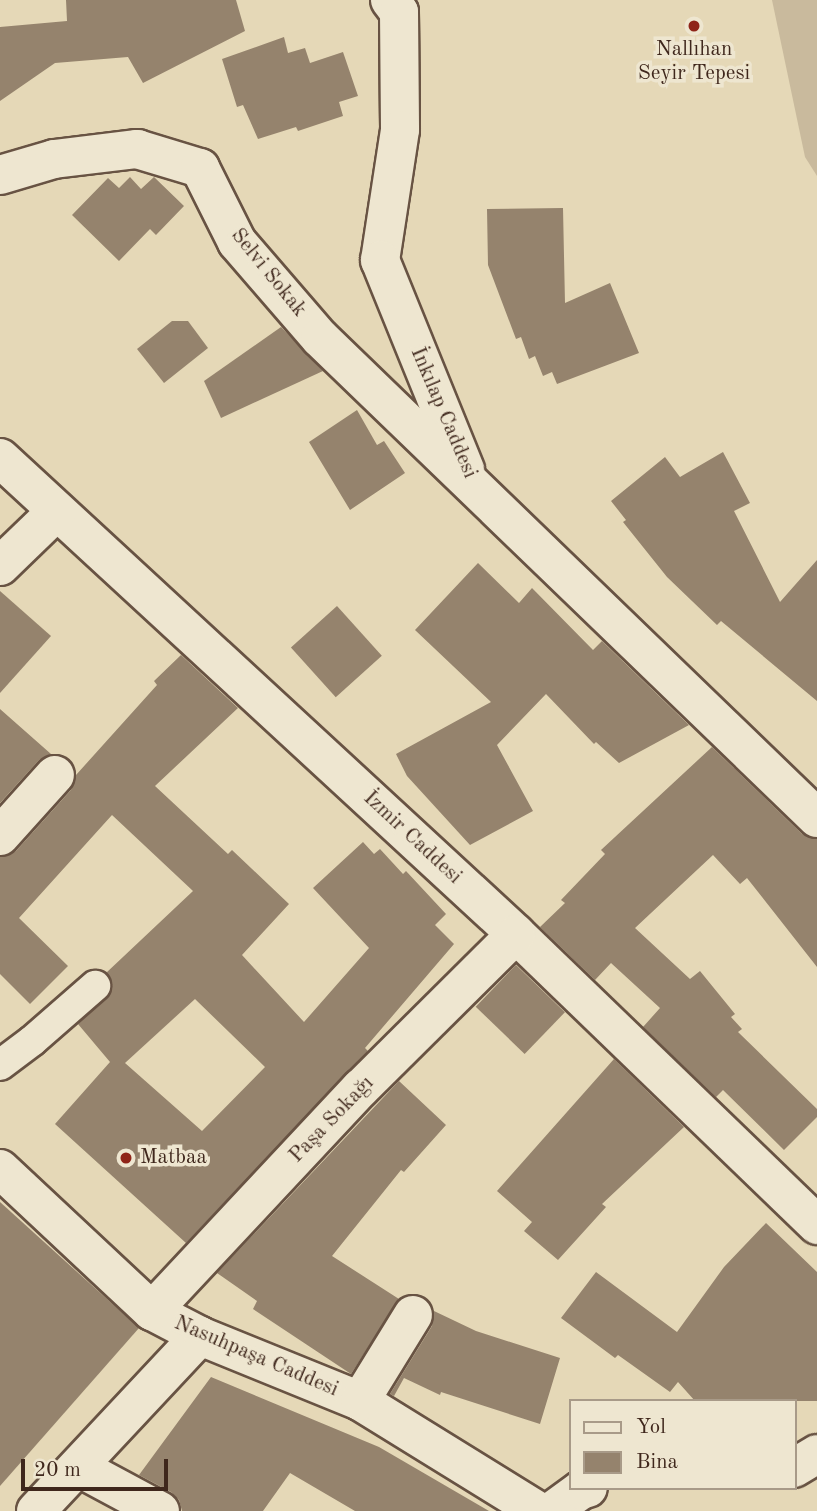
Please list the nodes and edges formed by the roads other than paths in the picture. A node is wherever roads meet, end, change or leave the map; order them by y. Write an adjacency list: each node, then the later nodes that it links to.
1 (390, 0): 4 (street, İnkılap Caddesi)
2 (0, 175): 4 (street, Selvi Sokak)
3 (0, 458): 5 (street, İzmir Caddesi)
4 (469, 481): 8 (street, İnkılap Caddesi)
5 (57, 511): 6 (street); 10 (street, İzmir Caddesi)
6 (0, 566)
7 (55, 775): 9 (street)
8 (817, 818)
9 (0, 836)
10 (516, 934): 14 (street, İzmir Caddesi); 15 (street, Paşa Sokağı)
11 (94, 986): 12 (lane)
12 (0, 1065)
13 (0, 1169): 15 (street, Nasuhpaşa Caddesi)
14 (817, 1226)
15 (152, 1311): 17 (street, Nasuhpaşa Caddesi)
16 (413, 1315): 18 (street)
17 (200, 1336): 18 (street, Nasuhpaşa Caddesi); 20 (street)
18 (360, 1401): 25 (street, Nasuhpaşa Caddesi)
19 (817, 1454): 21 (street)
20 (78, 1467): 23 (street); 24 (street)
21 (796, 1467)
22 (581, 1490): 26 (street)
23 (36, 1511)
24 (160, 1511)
25 (538, 1511)
26 (552, 1511)

